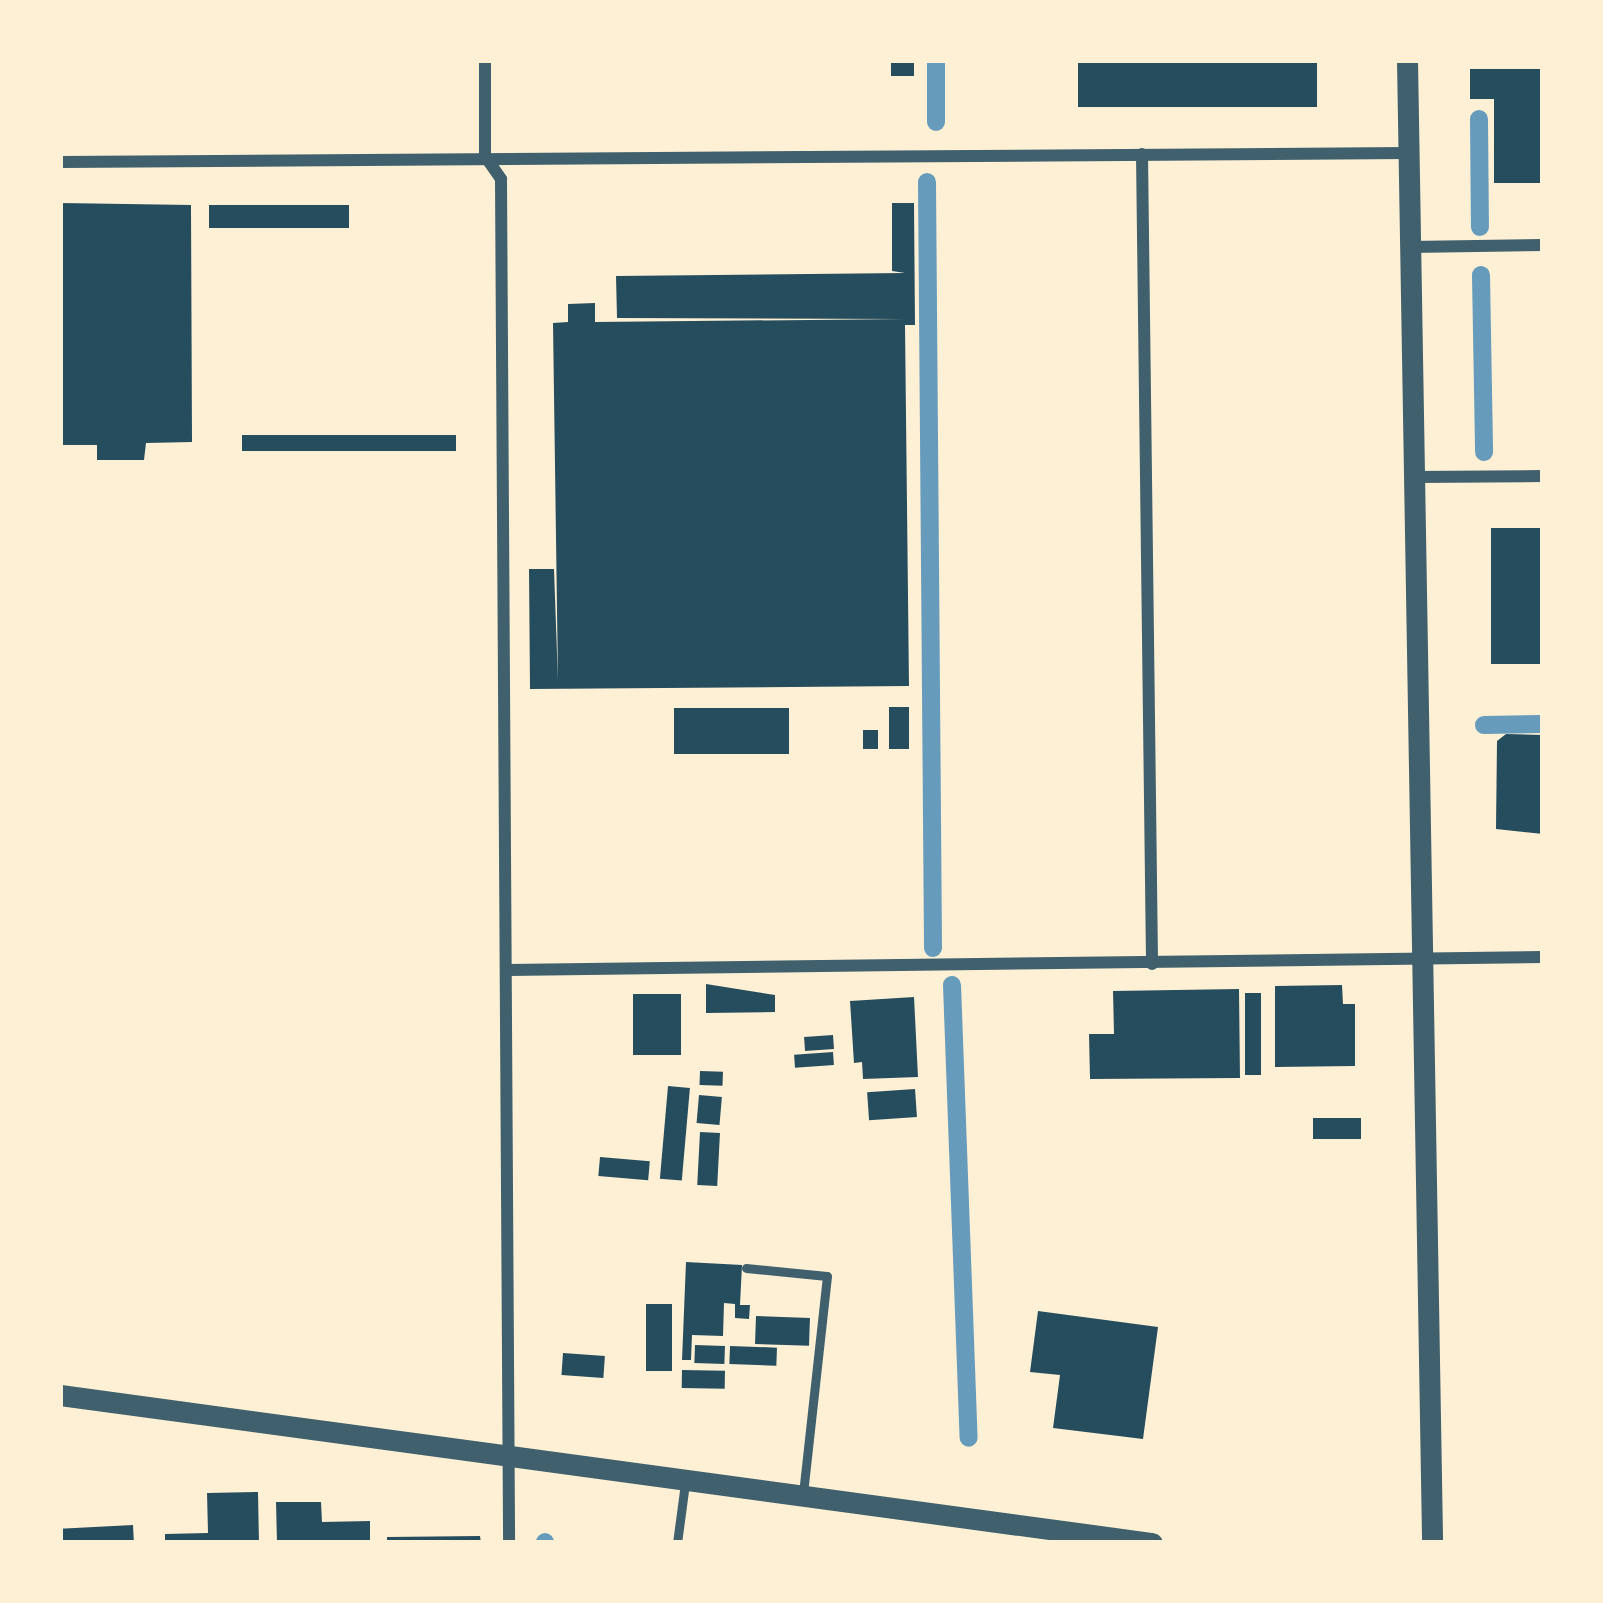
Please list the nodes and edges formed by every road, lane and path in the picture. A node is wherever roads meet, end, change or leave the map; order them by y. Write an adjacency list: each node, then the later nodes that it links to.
1 (485, 60): 5 (street)
2 (1407, 60): 3 (street)
3 (1408, 153): 4 (street); 8 (street)
4 (1142, 154): 5 (street); 13 (street)
5 (485, 156): 6 (street); 14 (street)
6 (60, 162)
7 (1543, 245): 8 (street)
8 (1410, 247): 10 (street)
9 (1543, 476): 10 (street)
10 (1412, 477): 12 (street)
11 (1543, 957): 12 (street)
12 (1418, 958): 13 (street); 23 (street)
13 (1153, 964): 14 (street)
14 (507, 970): 17 (street)
15 (746, 1268): 19 (lane)
16 (60, 1395): 17 (street)
17 (508, 1453): 18 (street); 20 (street)
18 (686, 1478): 19 (street); 21 (lane)
19 (803, 1494): 22 (street)
20 (509, 1543)
21 (677, 1543)
22 (1152, 1543)
23 (1432, 1543)

